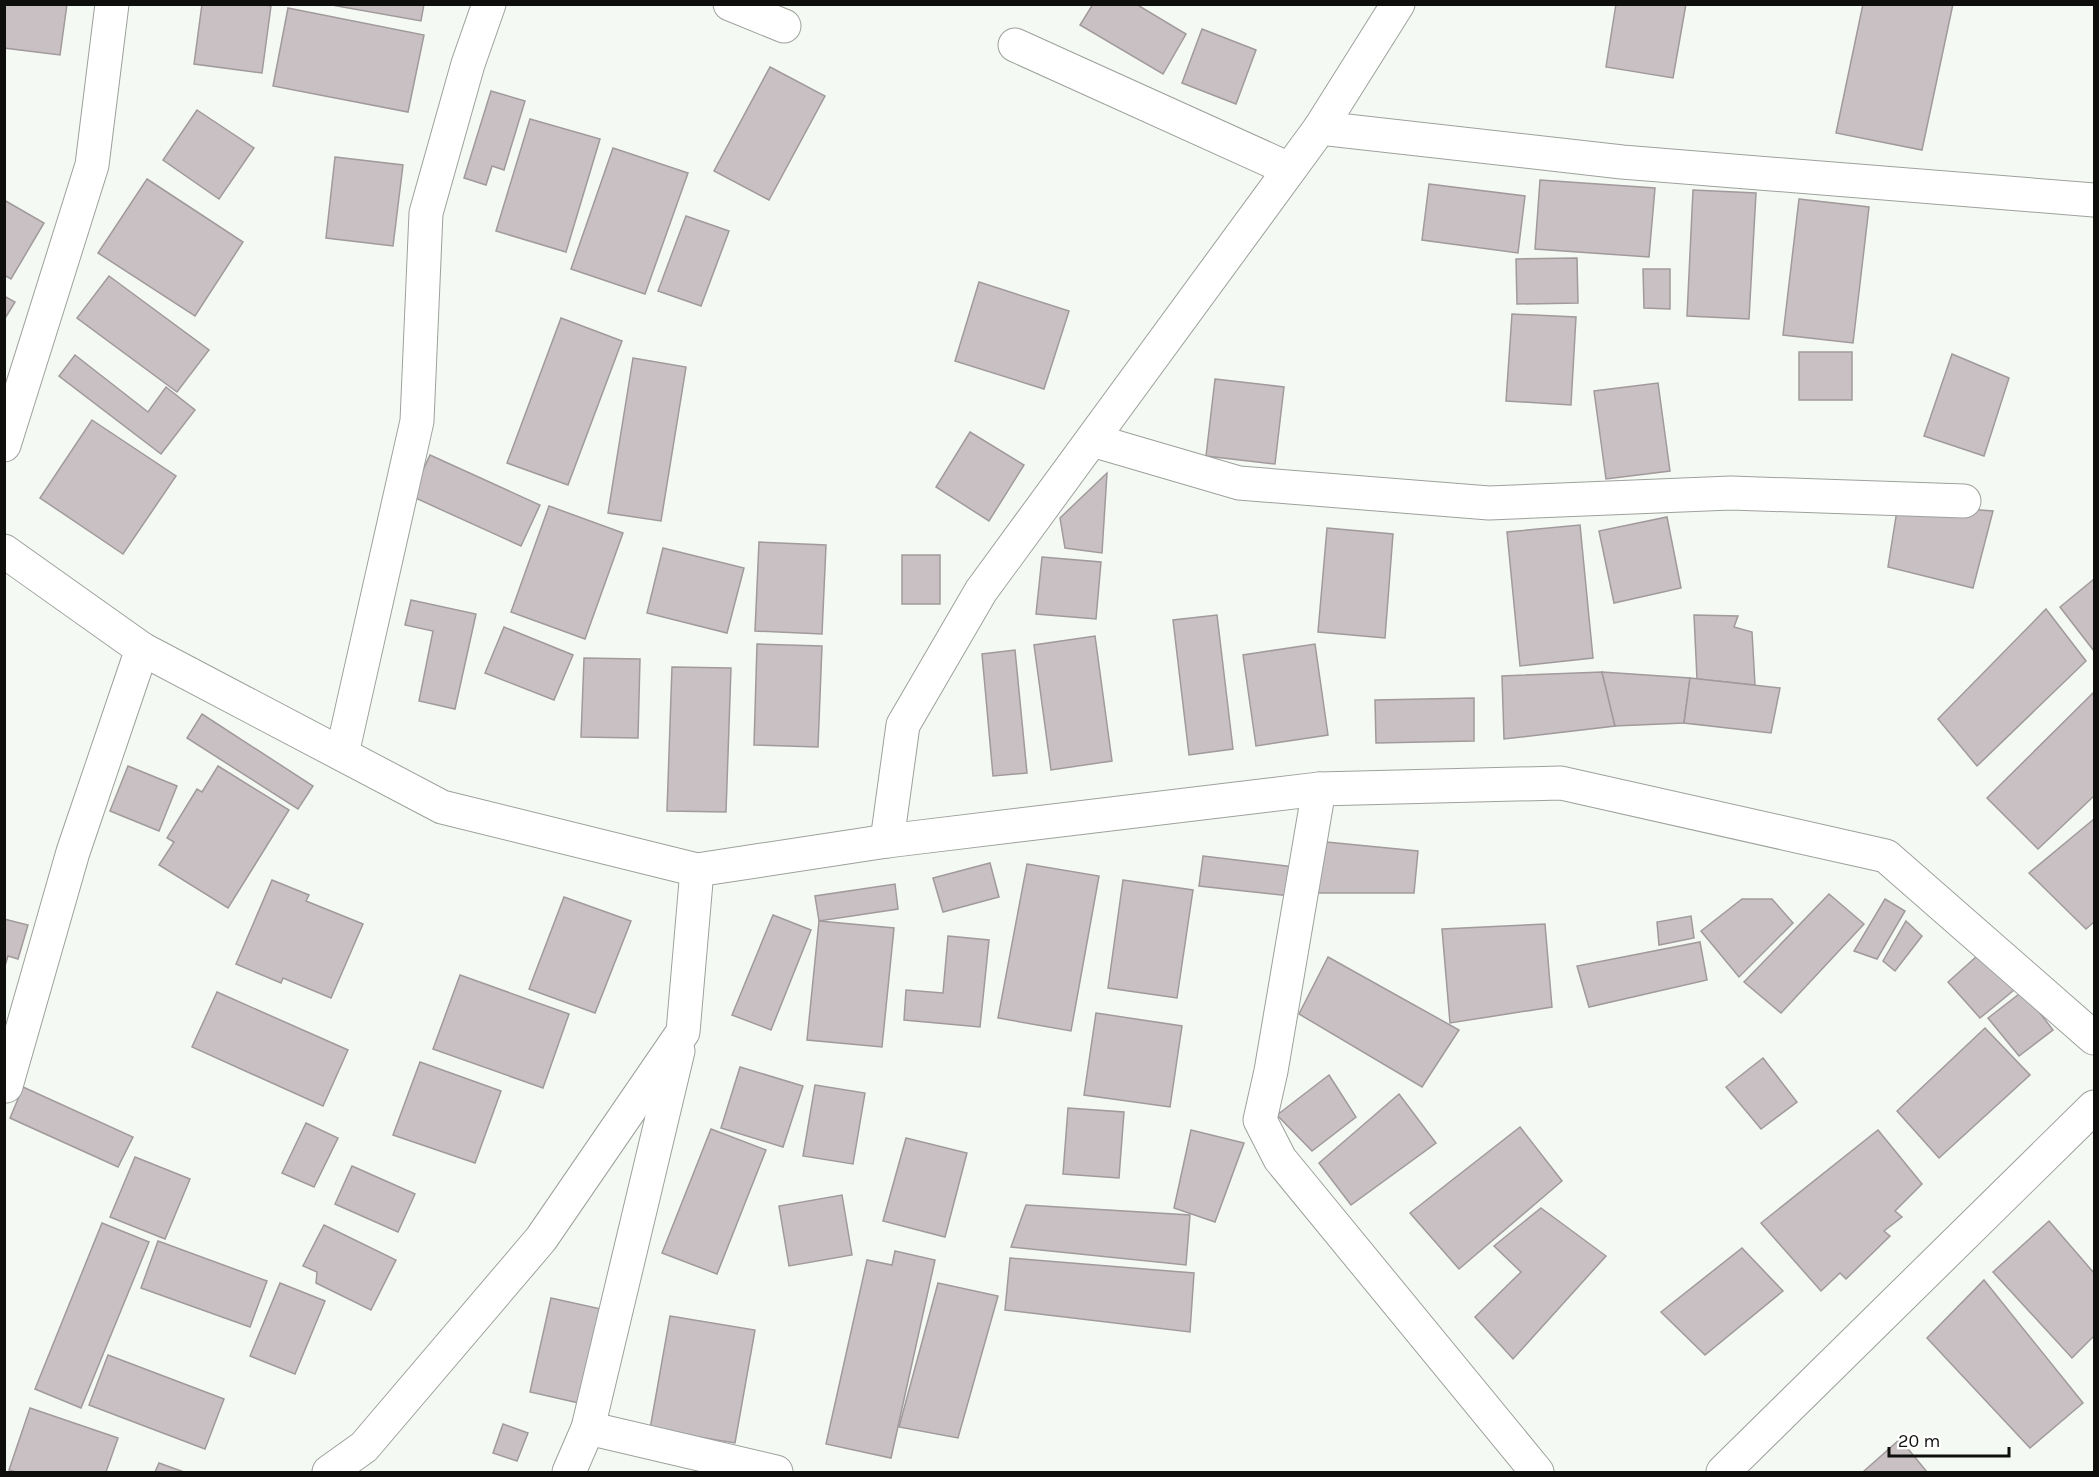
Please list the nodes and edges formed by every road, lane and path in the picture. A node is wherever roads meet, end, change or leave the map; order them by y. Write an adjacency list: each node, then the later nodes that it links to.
1 (112, 4): 11 (street)
2 (489, 4): 15 (street)
3 (730, 4): 5 (street)
4 (1398, 4): 7 (street)
5 (784, 26)
6 (1015, 45): 8 (street)
7 (1320, 128): 8 (street); 9 (street)
8 (1289, 169): 10 (street)
9 (2094, 200)
10 (1092, 440): 12 (street); 17 (street)
11 (4, 445)
12 (1964, 501)
13 (4, 551): 14 (street)
14 (142, 649): 15 (street); 21 (street)
15 (342, 754): 18 (street)
16 (1319, 789): 17 (street); 20 (street); 27 (street)
17 (887, 841): 18 (street)
18 (697, 870): 19 (street)
19 (683, 1032): 23 (street); 24 (street)
20 (2094, 1038)
21 (6, 1086)
22 (2094, 1107): 28 (street)
23 (588, 1428): 25 (street); 26 (street)
24 (329, 1473)
25 (569, 1473)
26 (776, 1473)
27 (1536, 1473)
28 (1723, 1473)

